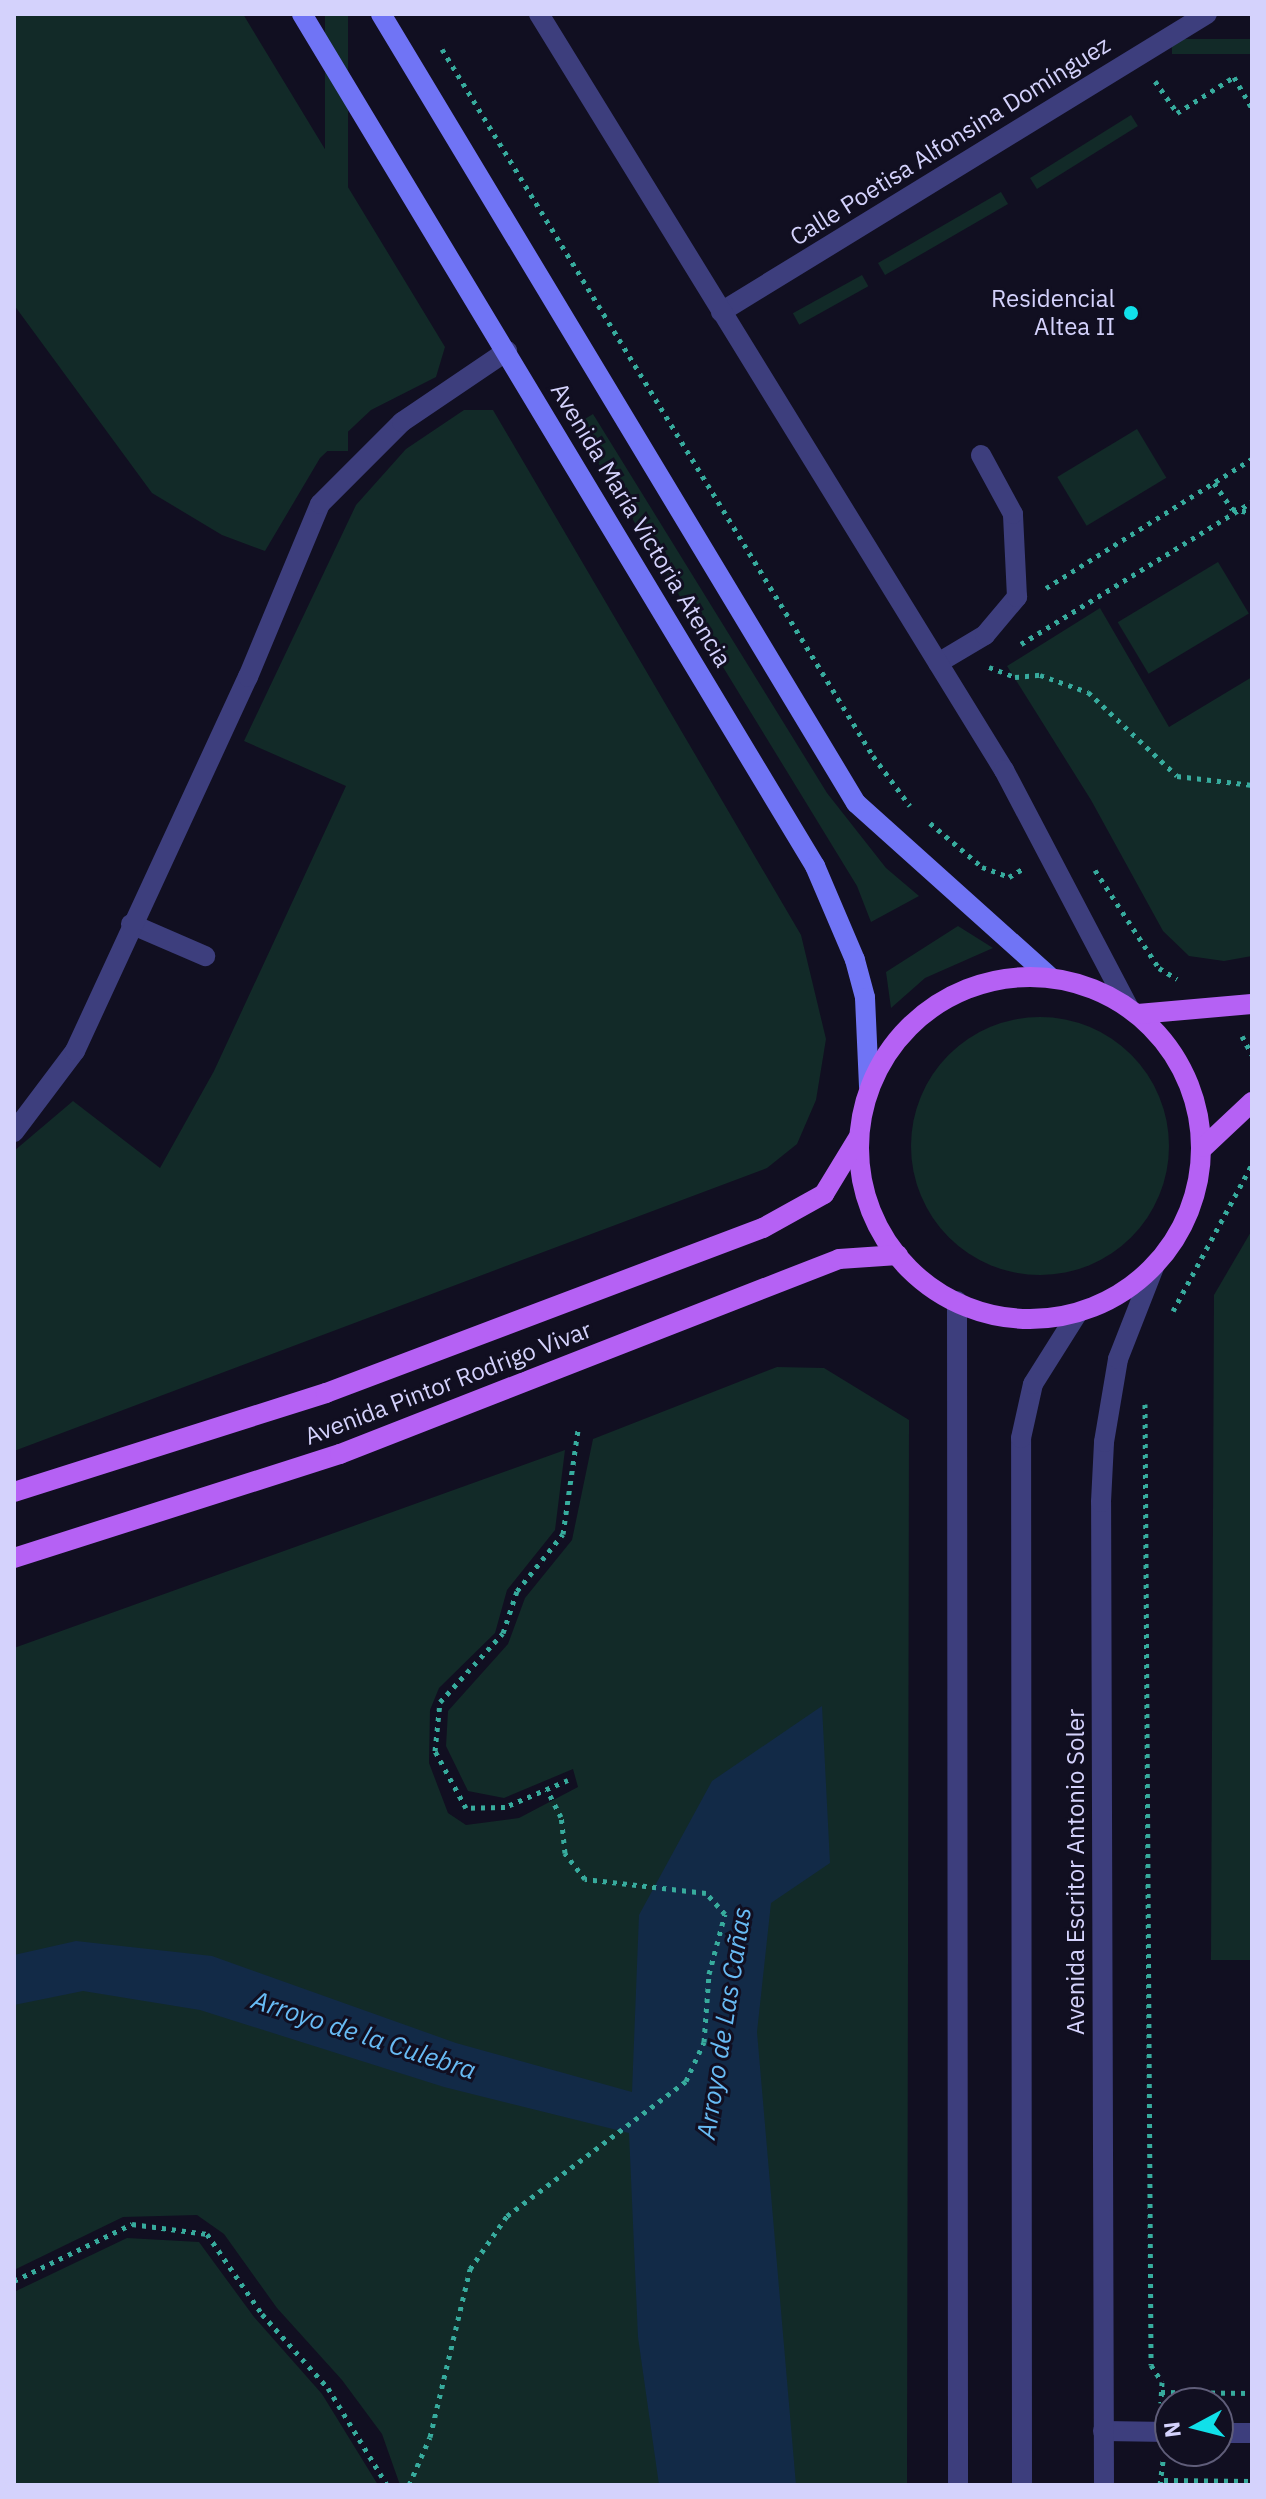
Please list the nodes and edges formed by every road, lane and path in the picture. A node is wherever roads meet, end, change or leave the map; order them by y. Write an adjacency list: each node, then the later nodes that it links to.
1 (302, 14): 9 (main road, Avenida María Victoria Atencia)
2 (381, 14): 24 (main road, Avenida María Victoria Atencia)
3 (539, 14): 8 (street)
4 (1207, 14): 6 (street, Calle Poetisa Alfonsina Domínguez)
5 (437, 41): 21 (path)
6 (1137, 57): 7 (path); 8 (street, Calle Poetisa Alfonsina Domínguez)
7 (1252, 108)
8 (721, 312): 19 (street)
9 (507, 351): 22 (street); 30 (main road, Avenida María Victoria Atencia)
10 (981, 455): 17 (street)
11 (1252, 459): 12 (path)
12 (1214, 483): 14 (path); 16 (path)
13 (1252, 502): 14 (path)
14 (1239, 511): 15 (path); 18 (path)
15 (1252, 513)
16 (1046, 587)
17 (966, 646): 19 (street); 20 (path)
18 (1012, 650)
19 (938, 663): 21 (street)
20 (1252, 785)
21 (1048, 854): 25 (path); 28 (street)
22 (131, 924): 23 (street); 32 (street)
23 (205, 956)
24 (1050, 977): 28 (main road); 30 (main road)
25 (1183, 983)
26 (1252, 1004): 27 (main road)
27 (1226, 1006): 28 (main road); 29 (path)
28 (1133, 1010): 34 (main road)
29 (1252, 1055)
30 (869, 1087): 33 (main road)
31 (1252, 1102): 34 (main road)
32 (14, 1132)
33 (858, 1138): 36 (main road); 43 (main road, Avenida Pintor Rodrigo Vivar)
34 (1204, 1147): 37 (main road)
35 (1252, 1164): 40 (path)
36 (898, 1255): 38 (main road); 44 (main road, Avenida Pintor Rodrigo Vivar)
37 (1154, 1267): 39 (main road); 49 (street, Avenida Escritor Antonio Soler)
38 (957, 1301): 39 (main road); 55 (street)
39 (1077, 1314): 56 (street)
40 (1167, 1321)
41 (1145, 1398): 48 (path)
42 (578, 1430): 46 (path)
43 (14, 1492)
44 (14, 1558)
45 (568, 1780): 46 (path)
46 (547, 1789): 54 (path)
47 (14, 2281): 53 (path)
48 (1159, 2387)
49 (1103, 2431): 50 (street); 57 (street, Avenida Escritor Antonio Soler)
50 (1154, 2432)
51 (1252, 2481): 52 (path)
52 (1162, 2482)
53 (387, 2485)
54 (409, 2485)
55 (958, 2485)
56 (1022, 2485)
57 (1104, 2485)

